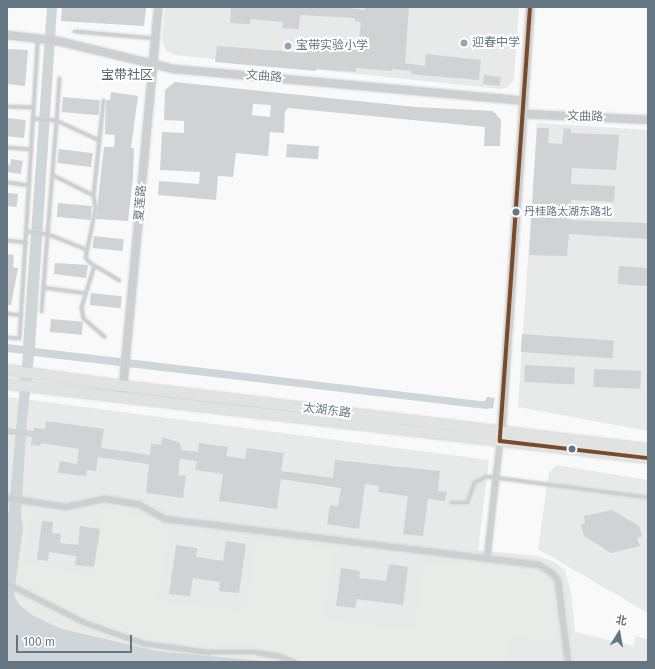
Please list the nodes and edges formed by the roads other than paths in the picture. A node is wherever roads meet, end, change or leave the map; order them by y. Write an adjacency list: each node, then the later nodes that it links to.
1 (158, 7): 6 (street, 夏莲路)
2 (530, 7): 10 (street)
3 (74, 31): 6 (lane)
4 (7, 36): 5 (street, 文曲路)
5 (39, 38): 7 (street, 文曲路); 12 (lane)
6 (156, 38): 7 (street, 夏莲路)
7 (153, 65): 10 (street, 文曲路); 40 (street, 夏莲路)
8 (59, 78): 15 (lane)
9 (103, 100): 17 (lane)
10 (524, 101): 13 (street)
11 (7, 106): 12 (lane)
12 (33, 107): 14 (lane)
13 (523, 114): 16 (street, 文曲路); 42 (street)
14 (32, 118): 15 (lane); 19 (lane)
15 (56, 120): 17 (lane); 20 (lane)
16 (648, 120)
17 (99, 140): 23 (lane)
18 (7, 147): 19 (lane)
19 (31, 150): 22 (lane)
20 (53, 175): 23 (lane); 25 (lane)
21 (7, 182): 22 (lane)
22 (29, 185): 24 (lane)
23 (93, 195): 28 (lane)
24 (28, 231): 25 (lane); 27 (lane)
25 (48, 234): 28 (lane); 31 (lane)
26 (7, 240): 27 (lane)
27 (26, 242): 35 (lane)
28 (86, 249): 29 (lane)
29 (94, 265): 30 (lane); 32 (lane)
30 (119, 280)
31 (43, 287): 32 (lane); 33 (lane)
32 (86, 293): 36 (lane)
33 (41, 311)
34 (7, 313): 35 (lane)
35 (21, 315): 37 (lane)
36 (104, 336)
37 (7, 337)
38 (7, 370): 40 (main road, 太湖东路)
39 (7, 384): 41 (main road, 太湖东路)
40 (124, 386): 41 (street, 夏莲路); 42 (main road, 太湖东路)
41 (122, 398): 42 (main road, 太湖东路)
42 (501, 436): 43 (main road, 太湖东路); 44 (main road, 太湖东路); 45 (street)
43 (648, 449)
44 (648, 458)
45 (496, 478): 46 (lane); 48 (lane); 49 (street)
46 (648, 497)
47 (9, 498): 49 (street)
48 (451, 502)
49 (487, 559): 52 (street)
50 (7, 583): 51 (street)
51 (295, 662)
52 (568, 662)

